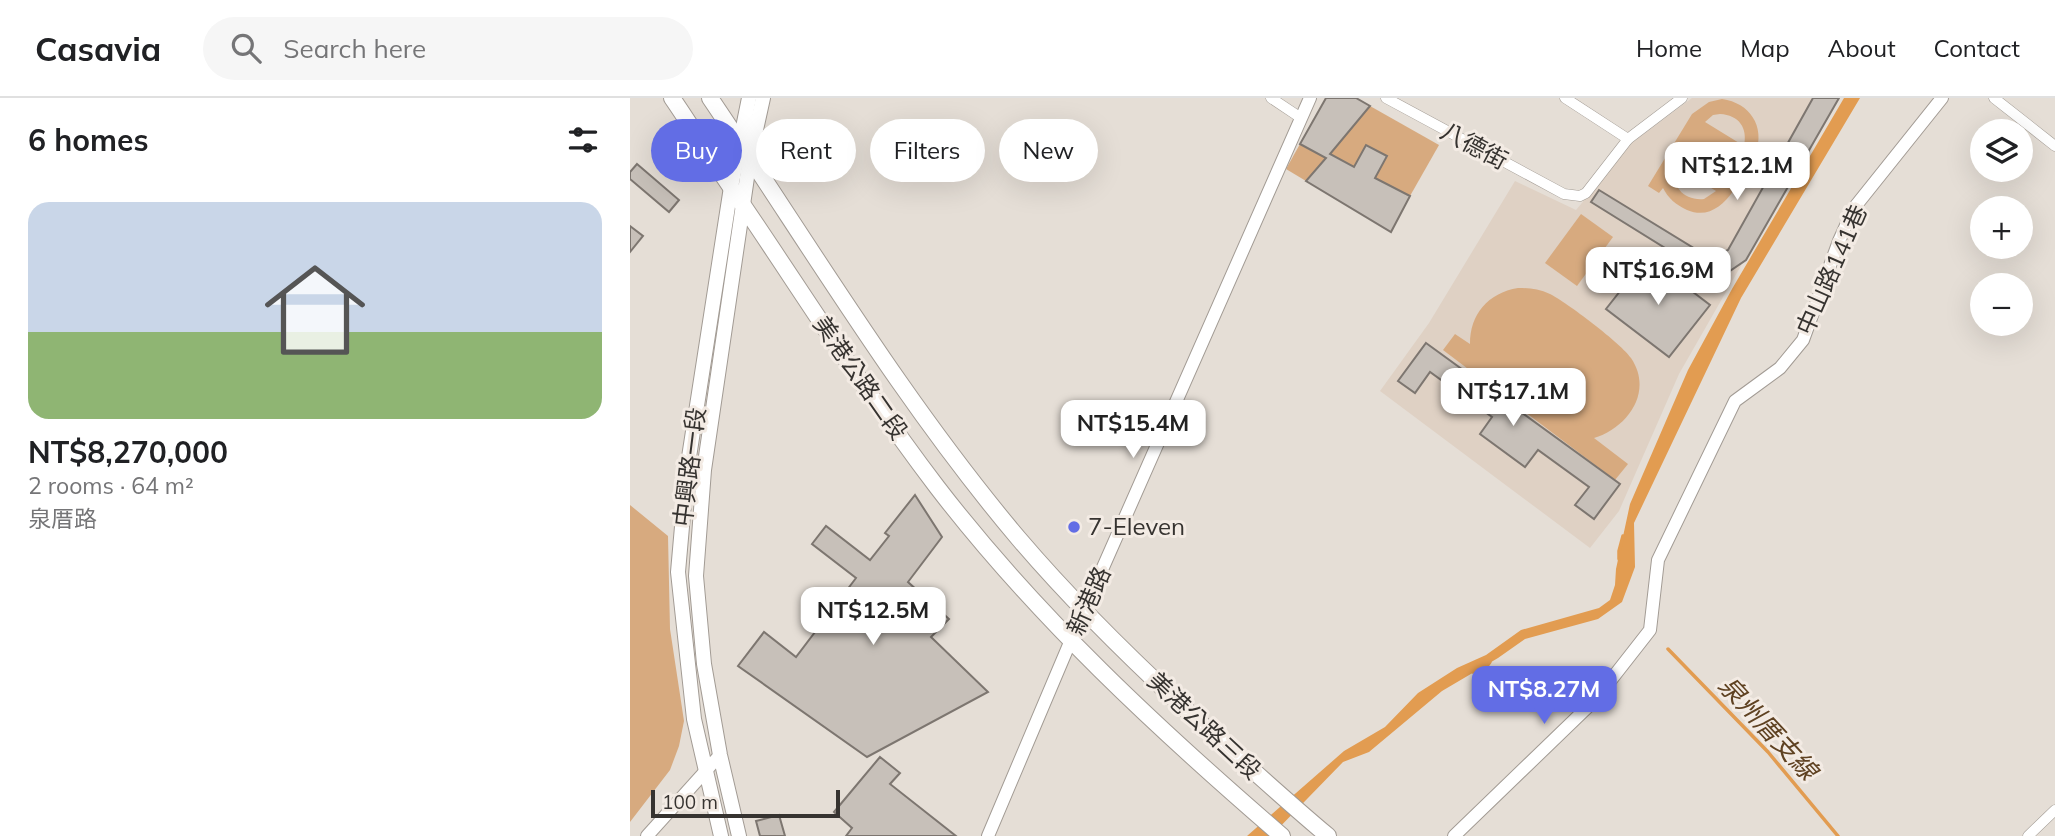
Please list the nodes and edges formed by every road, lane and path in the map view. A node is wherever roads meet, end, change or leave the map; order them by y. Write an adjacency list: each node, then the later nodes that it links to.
1 (672, 98): 20 (main road, 美港公路二段)
2 (710, 98): 13 (main road, 美港公路二段)
3 (749, 98): 14 (main road, 中興路一段)
4 (763, 98): 18 (main road, 中興路一段)
5 (1271, 98): 12 (street)
6 (1310, 98): 12 (street, 新港路)
7 (1385, 98): 15 (street, 八德街)
8 (1565, 98): 15 (street)
9 (1682, 98): 15 (street)
10 (1942, 98): 33 (street, 中山路141巷)
11 (1994, 98): 17 (street)
12 (1301, 118): 22 (street, 新港路)
13 (724, 119)
14 (742, 128)
15 (1628, 139)
16 (742, 145): 18 (main road, 美港公路二段)
17 (2055, 146)
18 (750, 157): 21 (main road, 中興路一段); 22 (main road, 美港公路二段)
19 (732, 182): 20 (main road, 中興路一段)
20 (731, 187): 21 (main road, 美港公路二段); 25 (main road, 中興路一段)
21 (744, 204): 23 (main road, 美港公路二段); 24 (main road, 中興路一段)
22 (1084, 612): 23 (street, 新港路); 32 (main road, 美港公路三段)
23 (1071, 640): 27 (main road, 美港公路三段); 31 (street, 新港路)
24 (720, 755): 25 (street); 30 (main road, 中興路一段)
25 (705, 772): 28 (street); 29 (main road, 中興路一段)
26 (2055, 810): 34 (street)
27 (1279, 833)
28 (647, 836)
29 (720, 836)
30 (738, 836)
31 (988, 836)
32 (1328, 836)
33 (1454, 836)
34 (2028, 836)

